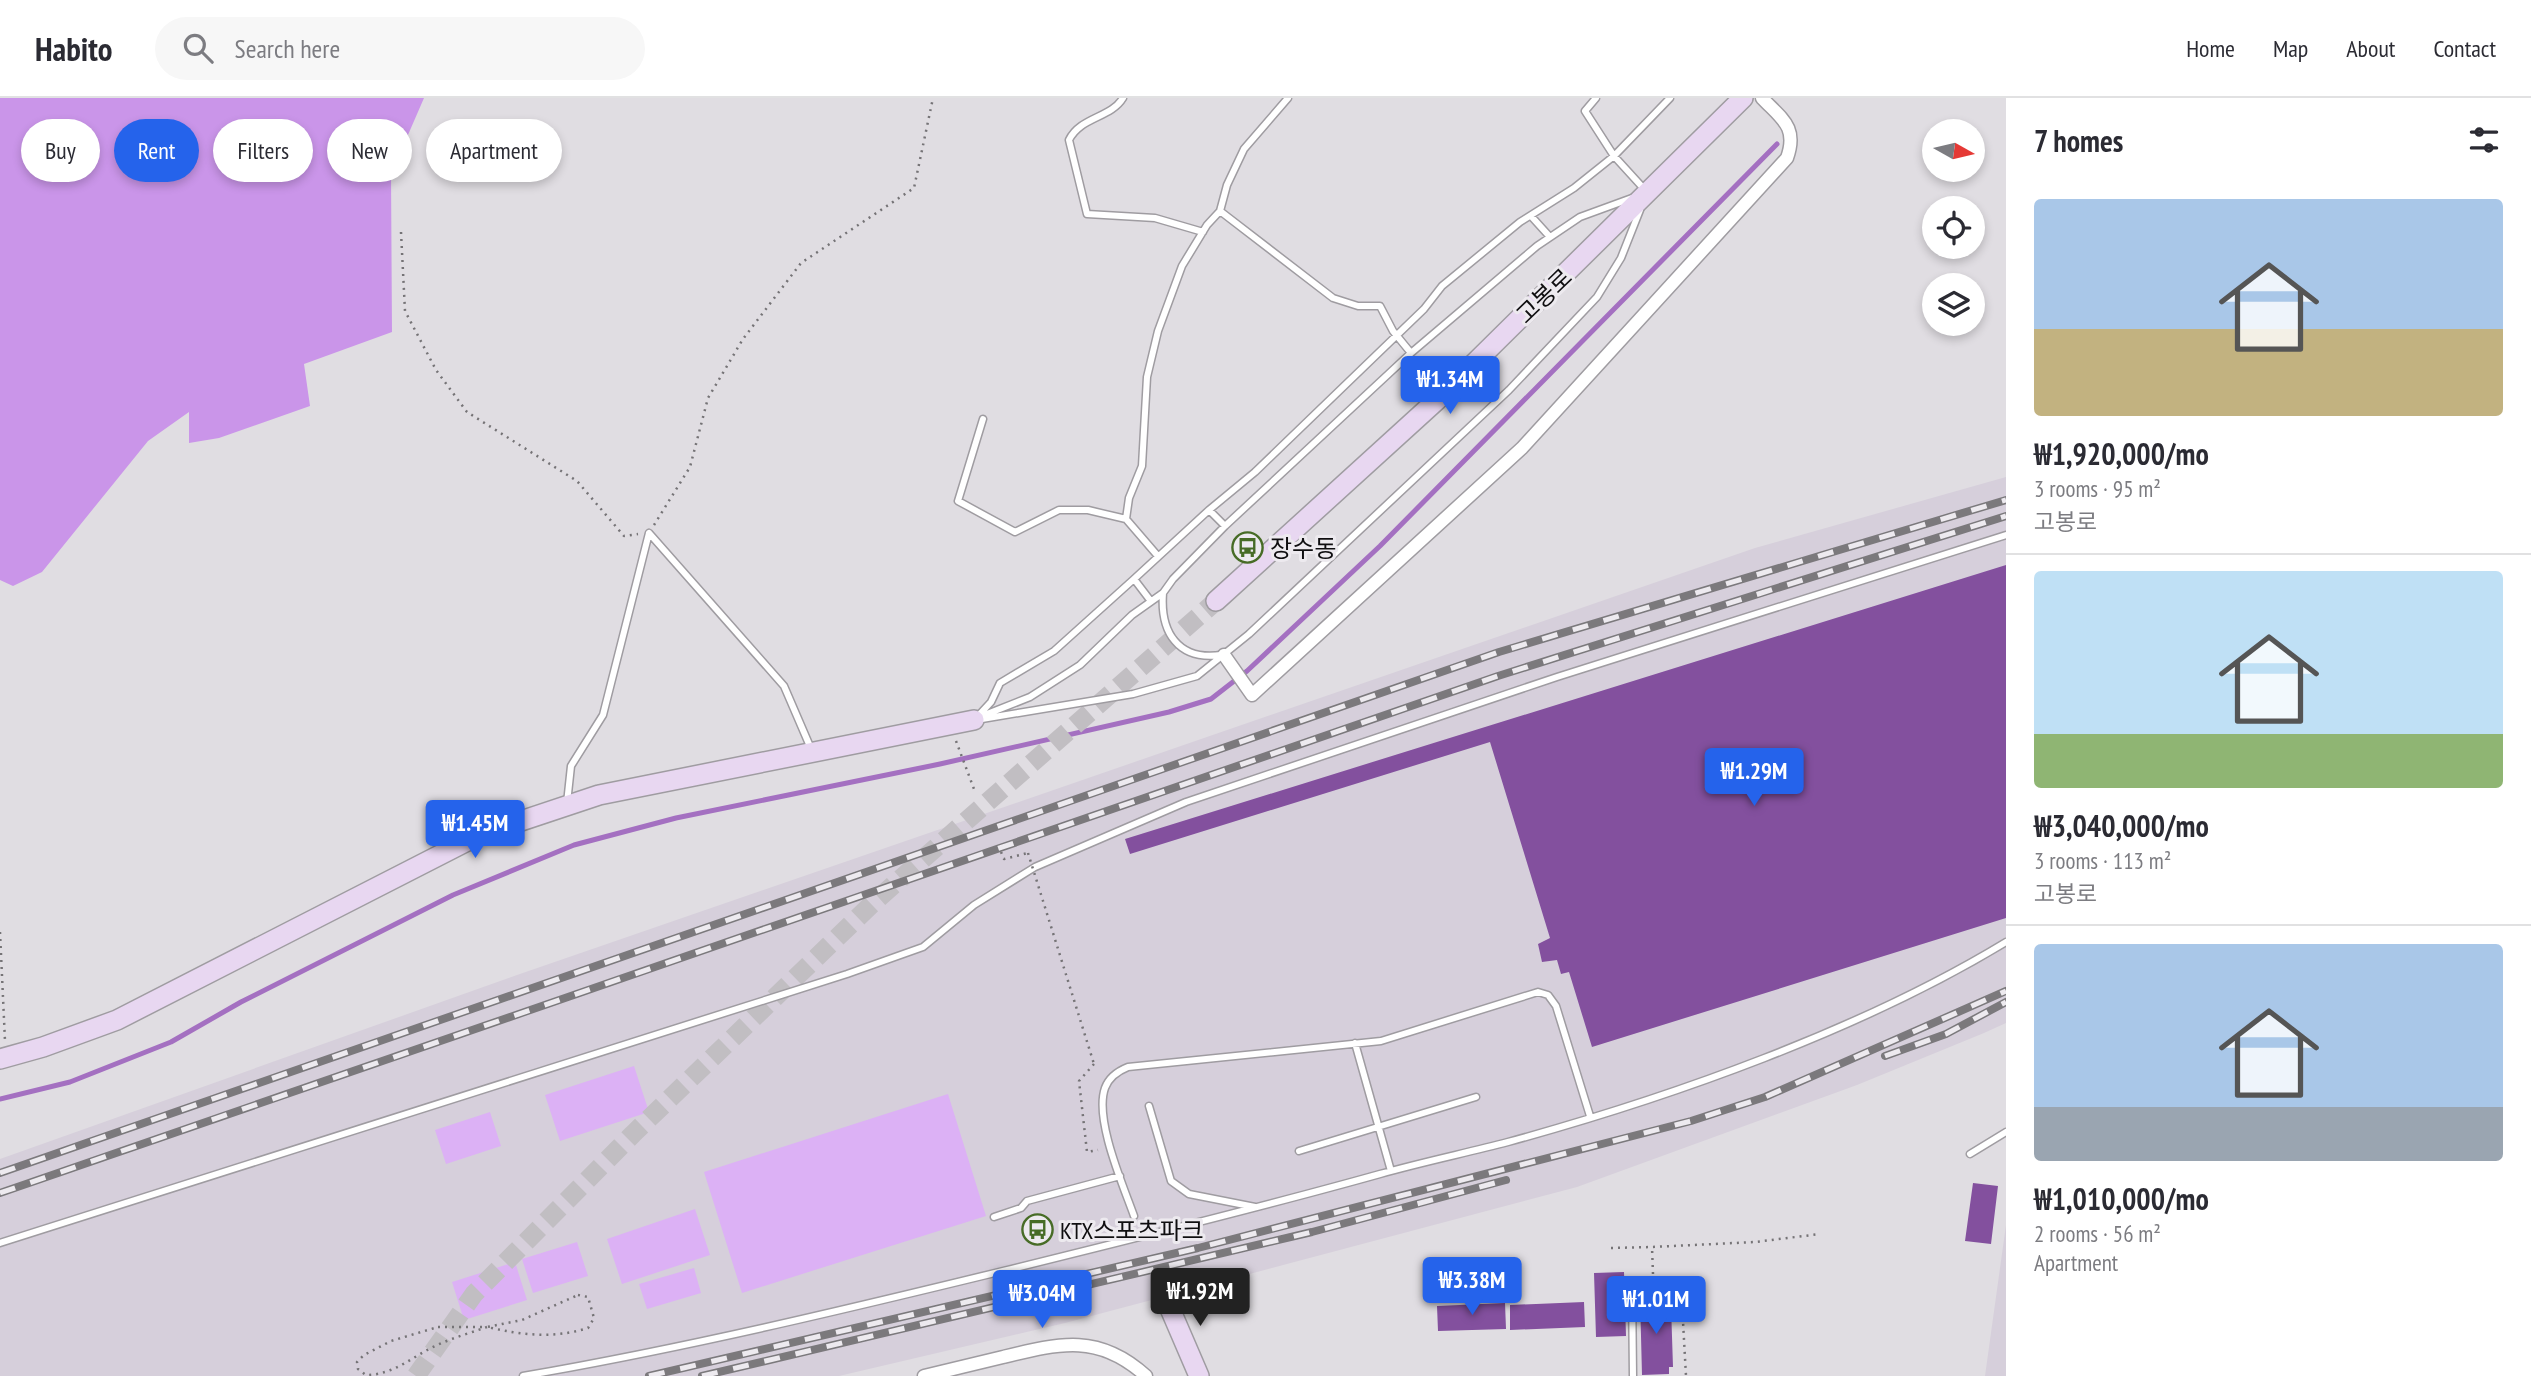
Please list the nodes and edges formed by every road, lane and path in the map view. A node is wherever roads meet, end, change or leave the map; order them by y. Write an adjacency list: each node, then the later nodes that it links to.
1 (933, 98): 21 (path)
2 (1124, 98): 13 (lane)
3 (1288, 98): 10 (lane)
4 (1596, 98): 8 (lane)
5 (1670, 98): 8 (lane)
6 (1743, 98): 9 (street, 고봉로)
7 (1762, 98): 28 (street)
8 (1614, 156): 9 (lane); 11 (lane)
9 (1647, 192): 14 (lane); 27 (street, 고봉로); 28 (lane)
10 (1220, 211): 13 (lane); 15 (lane)
11 (1531, 216): 14 (lane); 15 (lane)
12 (401, 232): 21 (path)
13 (1203, 232): 19 (lane)
14 (1550, 237): 16 (lane)
15 (1397, 336): 16 (lane); 18 (lane)
16 (1411, 353): 20 (lane)
17 (983, 419): 19 (lane)
18 (1209, 510): 20 (lane); 23 (lane)
19 (1126, 519): 23 (lane)
20 (1225, 526): 25 (lane)
21 (649, 533): 31 (lane); 33 (lane)
22 (2006, 535): 53 (lane)
23 (1157, 555): 24 (lane)
24 (1134, 579): 26 (lane); 29 (lane)
25 (1163, 593): 26 (lane); 28 (lane)
26 (1150, 600): 29 (lane)
27 (1216, 601)
28 (1226, 659): 29 (lane)
29 (974, 720): 31 (street)
30 (959, 749): 32 (path)
31 (814, 754): 33 (street)
32 (974, 789)
33 (567, 806): 38 (street)
34 (1001, 852): 44 (path, bridge)
35 (0, 932): 38 (path)
36 (2006, 942): 41 (lane)
37 (1355, 1043): 41 (lane); 42 (lane); 44 (lane)
38 (3, 1058)
39 (1476, 1097): 42 (lane)
40 (1149, 1105): 49 (lane)
41 (1590, 1116): 47 (lane)
42 (1377, 1126): 45 (lane); 47 (lane)
43 (2006, 1132): 46 (lane)
44 (1112, 1147): 48 (lane)
45 (1298, 1151)
46 (1970, 1154)
47 (1391, 1171): 49 (lane)
48 (1120, 1175): 50 (lane); 51 (lane)
49 (1260, 1208): 59 (lane)
50 (1134, 1216)
51 (994, 1217)
52 (1820, 1234): 54 (path)
53 (0, 1243)
54 (1652, 1247): 55 (path); 56 (path)
55 (1611, 1248)
56 (1653, 1284): 63 (lane); 64 (path)
57 (1165, 1297): 62 (street)
58 (487, 1327): 58 (path); 58 (path)
59 (523, 1376)
60 (924, 1376): 61 (street)
61 (1146, 1376)
62 (1199, 1376)
63 (1633, 1376)
64 (1686, 1376)

